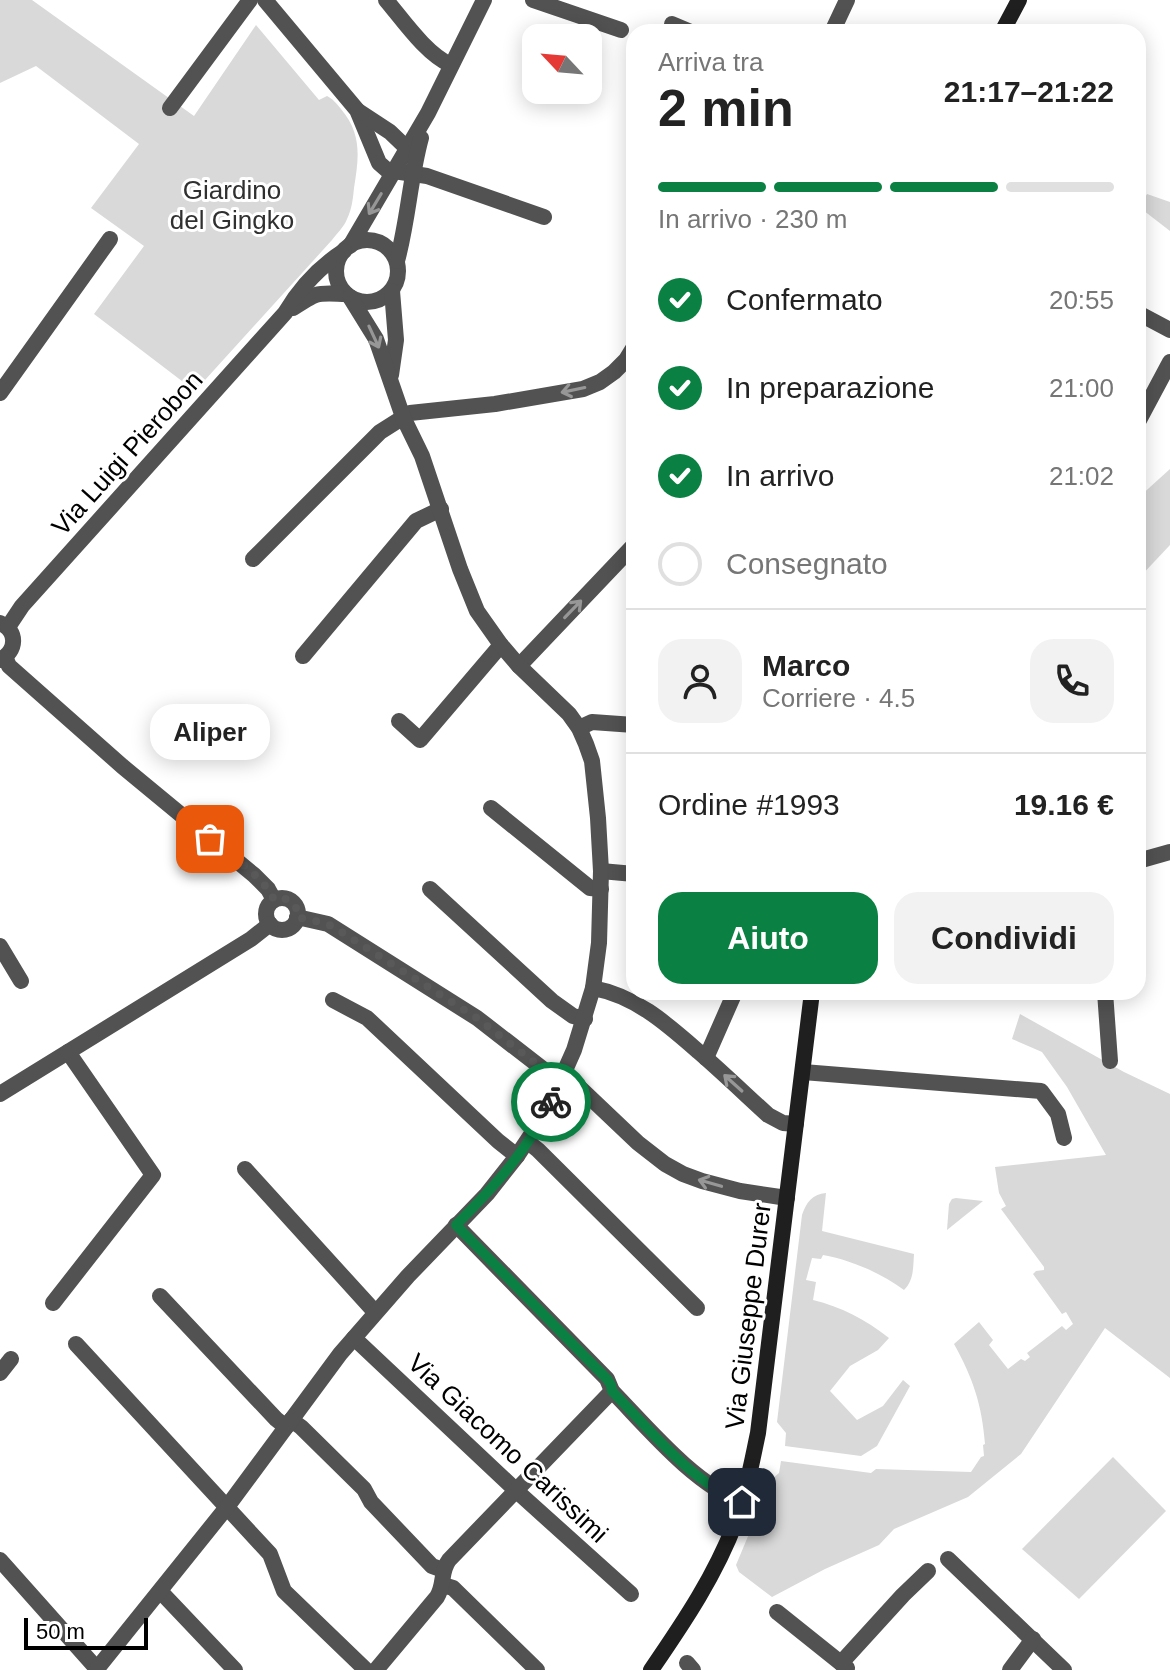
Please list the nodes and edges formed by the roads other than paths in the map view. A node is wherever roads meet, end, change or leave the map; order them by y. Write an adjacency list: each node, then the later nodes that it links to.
1 (250, 0): 12 (street)
2 (265, 0): 13 (street)
3 (386, 0): 11 (street)
4 (484, 0): 11 (street)
5 (533, 0): 10 (street)
6 (847, 0): 8 (street)
7 (1019, 0): 9 (street)
8 (836, 24)
9 (1006, 24)
10 (621, 30)
11 (451, 65): 14 (street)
12 (170, 108)
13 (357, 110): 14 (street); 14 (street)
14 (408, 162): 15 (street); 17 (street, one-way to 17); 18 (street)
15 (544, 217)
16 (110, 239): 27 (street)
17 (347, 248): 18 (street); 20 (street); 21 (street, Via Luigi Pierobon)
18 (397, 261): 19 (street)
19 (392, 291): 20 (street); 26 (street)
20 (348, 296): 21 (street, Via Luigi Pierobon); 26 (street, one-way to 26)
21 (285, 313): 33 (street, Via Luigi Pierobon)
22 (1146, 317): 23 (street)
23 (1170, 330)
24 (626, 360): 29 (street, one-way to 29)
25 (1170, 362): 28 (street)
26 (390, 381): 29 (street)
27 (0, 393)
28 (1146, 407)
29 (403, 417): 30 (street); 32 (street)
30 (441, 509): 34 (street); 35 (street)
31 (626, 554): 37 (street, one-way to 31)
32 (253, 559)
33 (4, 625): 36 (street)
34 (501, 645): 37 (street); 38 (street)
35 (303, 656)
36 (3, 658): 48 (street)
37 (519, 666): 40 (street)
38 (399, 721)
39 (626, 724): 40 (street)
40 (579, 728): 44 (street)
41 (491, 808): 47 (street)
42 (1170, 852): 43 (street)
43 (1146, 859)
44 (601, 871): 45 (street); 47 (street)
45 (626, 873)
46 (430, 889): 60 (street)
47 (601, 889): 53 (street)
48 (274, 900): 49 (street); 50 (street)
49 (297, 917): 50 (street); 65 (street)
50 (270, 924): 61 (street)
51 (0, 946): 52 (street)
52 (21, 981)
53 (593, 988): 54 (street); 60 (street)
54 (626, 998)
55 (333, 1000): 69 (street)
56 (630, 1000): 62 (street)
57 (731, 1000): 62 (street)
58 (811, 1000): 64 (street, Via Giuseppe Durer)
59 (1106, 1000): 63 (street)
60 (585, 1019): 65 (street)
61 (68, 1052): 66 (street); 74 (street)
62 (706, 1058): 67 (street, one-way to 62)
63 (1110, 1061)
64 (803, 1072): 67 (street, Via Giuseppe Durer); 68 (street)
65 (561, 1079): 69 (street); 71 (street, one-way to 65)
66 (0, 1094)
67 (796, 1124): 71 (street, Via Giuseppe Durer)
68 (1064, 1138)
69 (522, 1149): 72 (street); 75 (street)
70 (245, 1169): 76 (street)
71 (787, 1198): 84 (street, Via Giuseppe Durer)
72 (456, 1225): 76 (street); 81 (street)
73 (160, 1296): 82 (street)
74 (53, 1303)
75 (697, 1308)
76 (375, 1312): 77 (street)
77 (354, 1338): 82 (street); 83 (street, Via Giacomo Carissimi)
78 (76, 1344): 85 (street)
79 (11, 1359): 80 (street)
80 (0, 1373)
81 (612, 1391): 83 (street); 84 (street)
82 (289, 1423): 85 (street); 89 (street)
83 (516, 1490): 89 (street); 91 (street, Via Giacomo Carissimi)
84 (742, 1502): 100 (street, Via Giuseppe Durer)
85 (227, 1507): 90 (street); 97 (street)
86 (948, 1559): 93 (street)
87 (0, 1560): 95 (street)
88 (928, 1571): 94 (street)
89 (443, 1577): 98 (street); 99 (street)
90 (160, 1591): 95 (street); 96 (street)
91 (631, 1594)
92 (777, 1612): 94 (street)
93 (1033, 1639): 101 (street); 102 (street)
94 (845, 1667)
95 (97, 1670)
96 (235, 1670)
97 (366, 1670)
98 (376, 1670)
99 (537, 1670)
100 (651, 1670)
101 (1010, 1670)
102 (1064, 1670)

